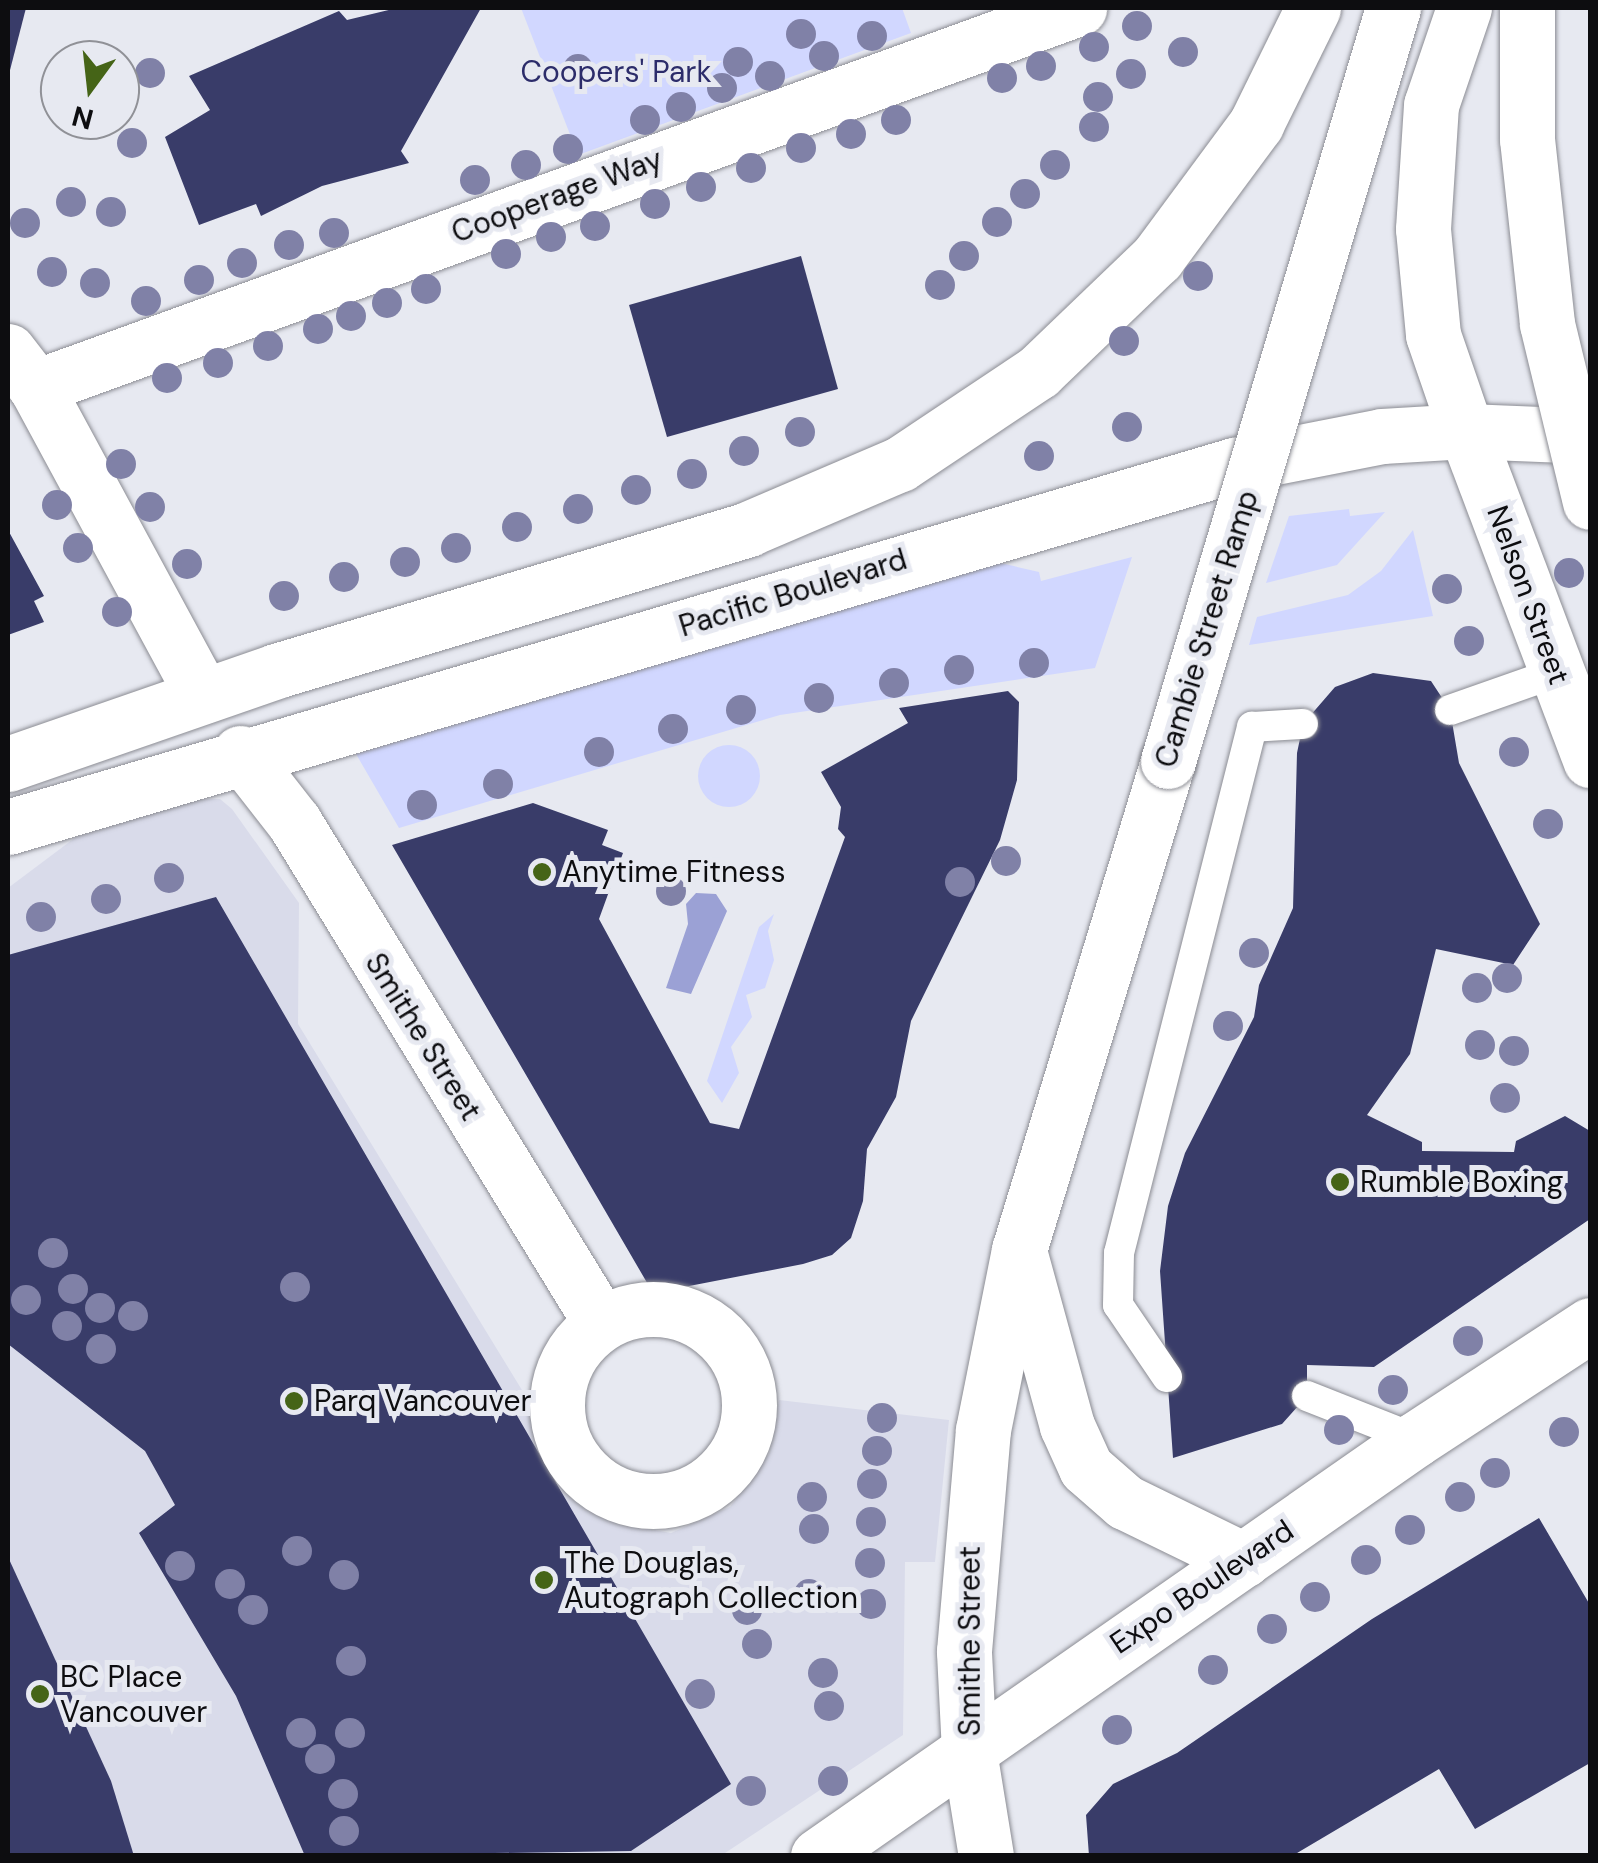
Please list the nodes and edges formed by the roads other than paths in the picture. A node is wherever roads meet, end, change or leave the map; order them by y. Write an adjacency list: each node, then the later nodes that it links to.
1 (1079, 8): 6 (main road, Cooperage Way)
2 (1314, 8): 11 (main road)
3 (1393, 8): 18 (main road, Cambie Street Ramp, bridge)
4 (1464, 8): 7 (main road, Nelson Street)
5 (1527, 8): 9 (main road, bridge)
6 (22, 369): 11 (main road)
7 (1466, 431): 8 (main road, Pacific Boulevard); 10 (main road, Nelson Street); 14 (main road, Pacific Boulevard)
8 (1590, 436)
9 (1590, 502)
10 (1555, 673): 12 (lane); 15 (main road, Nelson Street)
11 (203, 696): 16 (main road)
12 (1450, 710)
13 (1303, 724): 21 (lane)
14 (240, 754): 17 (main road, Pacific Boulevard); 19 (main road, Smithe Street)
15 (1590, 760)
16 (8, 764)
17 (8, 827)
18 (1019, 1250): 24 (main road); 25 (main road, Smithe Street)
19 (602, 1323)
20 (1590, 1326): 23 (main road, Expo Boulevard)
21 (1167, 1378)
22 (1307, 1396): 23 (lane)
23 (1416, 1439): 24 (main road, Expo Boulevard)
24 (1244, 1560): 25 (main road, Expo Boulevard)
25 (969, 1751): 26 (main road, Expo Boulevard); 27 (main road, Smithe Street)
26 (818, 1856)
27 (986, 1856)

